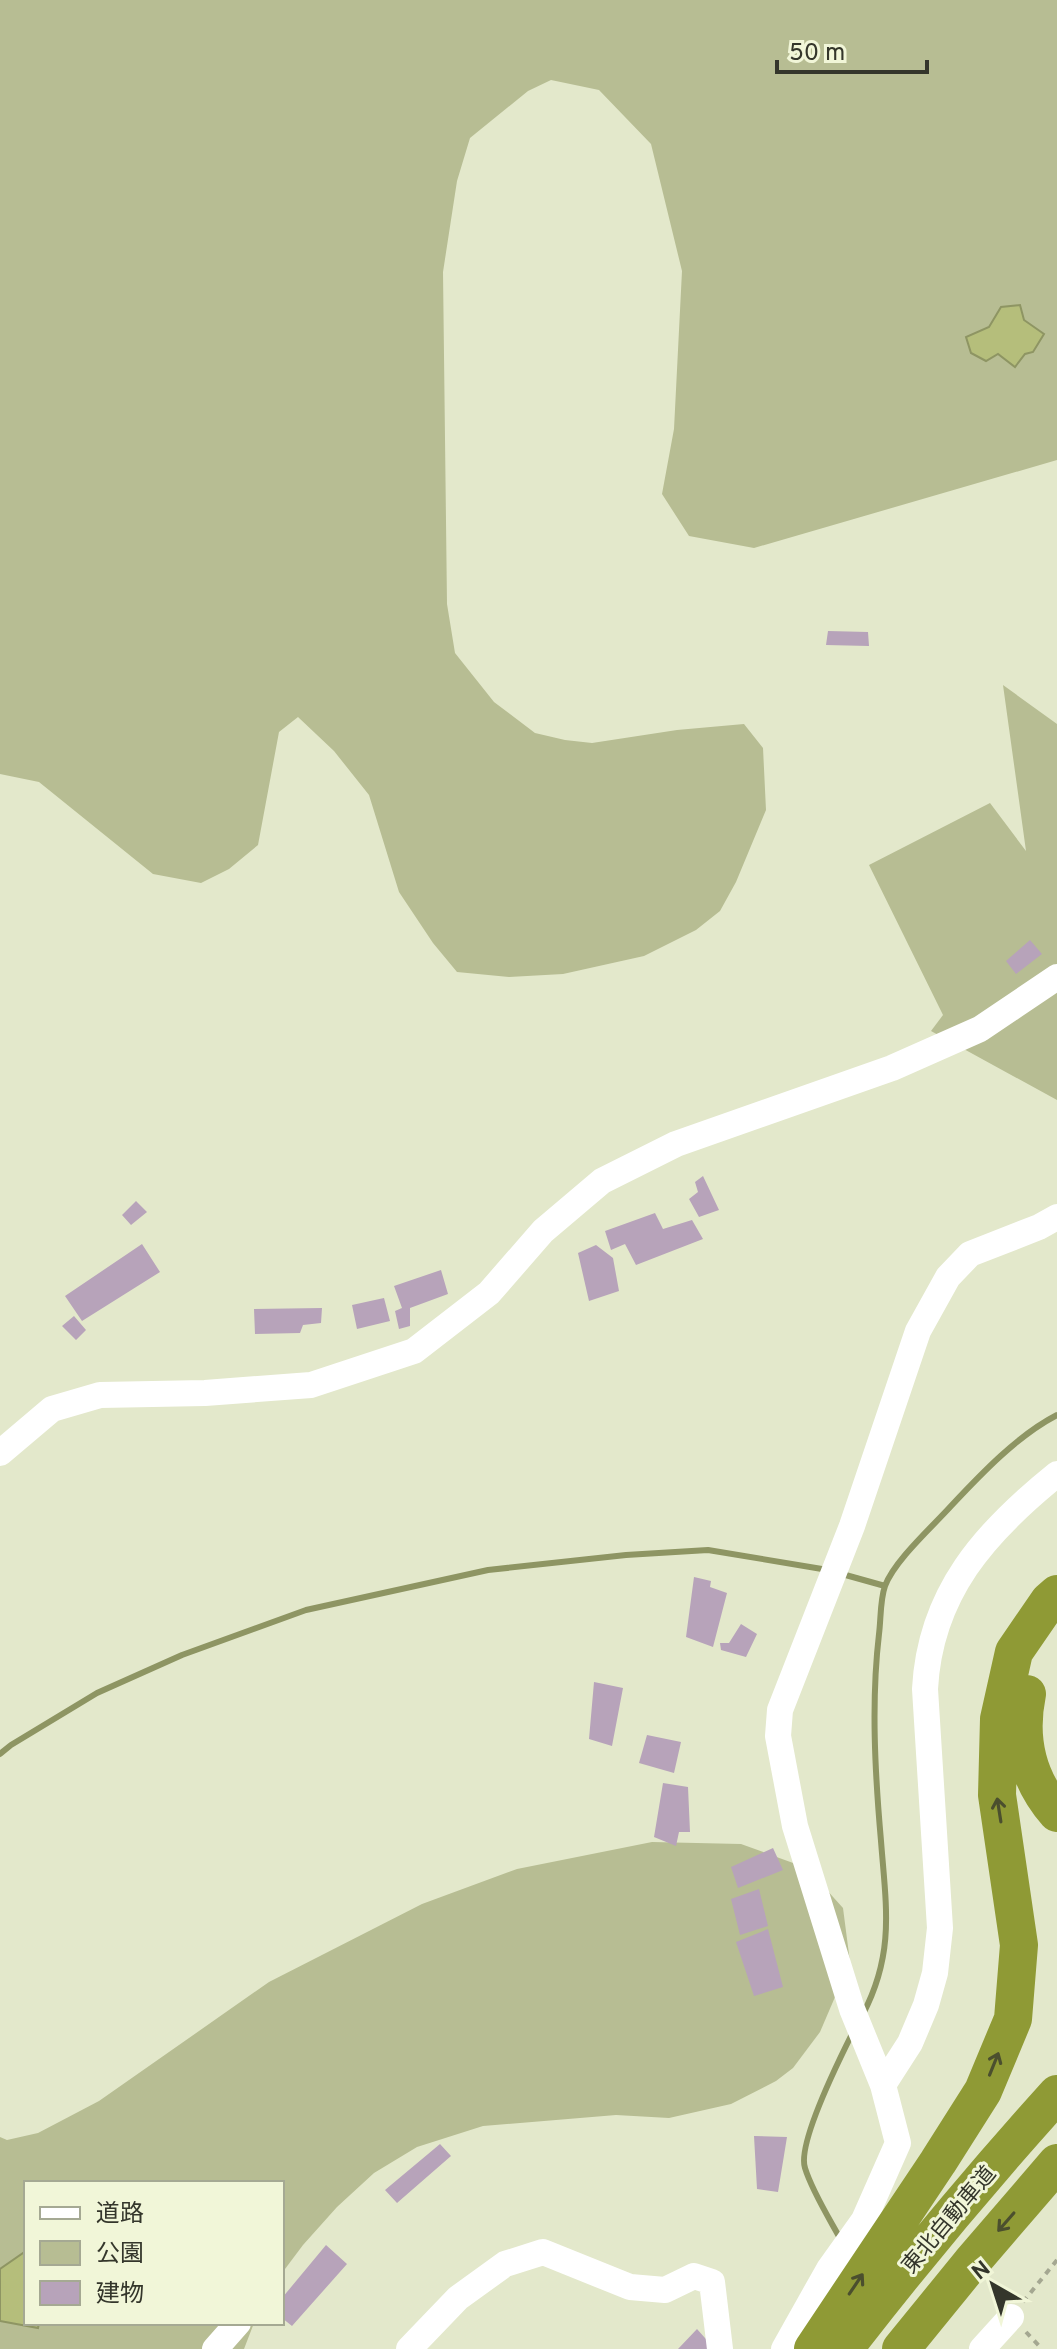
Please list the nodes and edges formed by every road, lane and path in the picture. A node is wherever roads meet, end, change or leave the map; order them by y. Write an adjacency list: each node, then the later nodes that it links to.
1 (1057, 977): 3 (street)
2 (1057, 1217): 8 (street)
3 (0, 1453)
4 (1057, 1474): 8 (street)
5 (1057, 1594): 18 (highway, one-way to 5)
6 (1057, 1626): 7 (highway)
7 (1057, 1813)
8 (883, 2085): 17 (street)
9 (1057, 2094): 19 (highway, 東北自動車道)
10 (1057, 2163): 20 (highway, 東北自動車道, one-way to 20)
11 (1057, 2260): 12 (path)
12 (1011, 2317): 21 (street)
13 (236, 2325): 14 (street)
14 (215, 2349)
15 (409, 2349): 16 (street)
16 (720, 2349)
17 (784, 2349)
18 (813, 2349)
19 (844, 2349)
20 (901, 2349)
21 (982, 2349)

